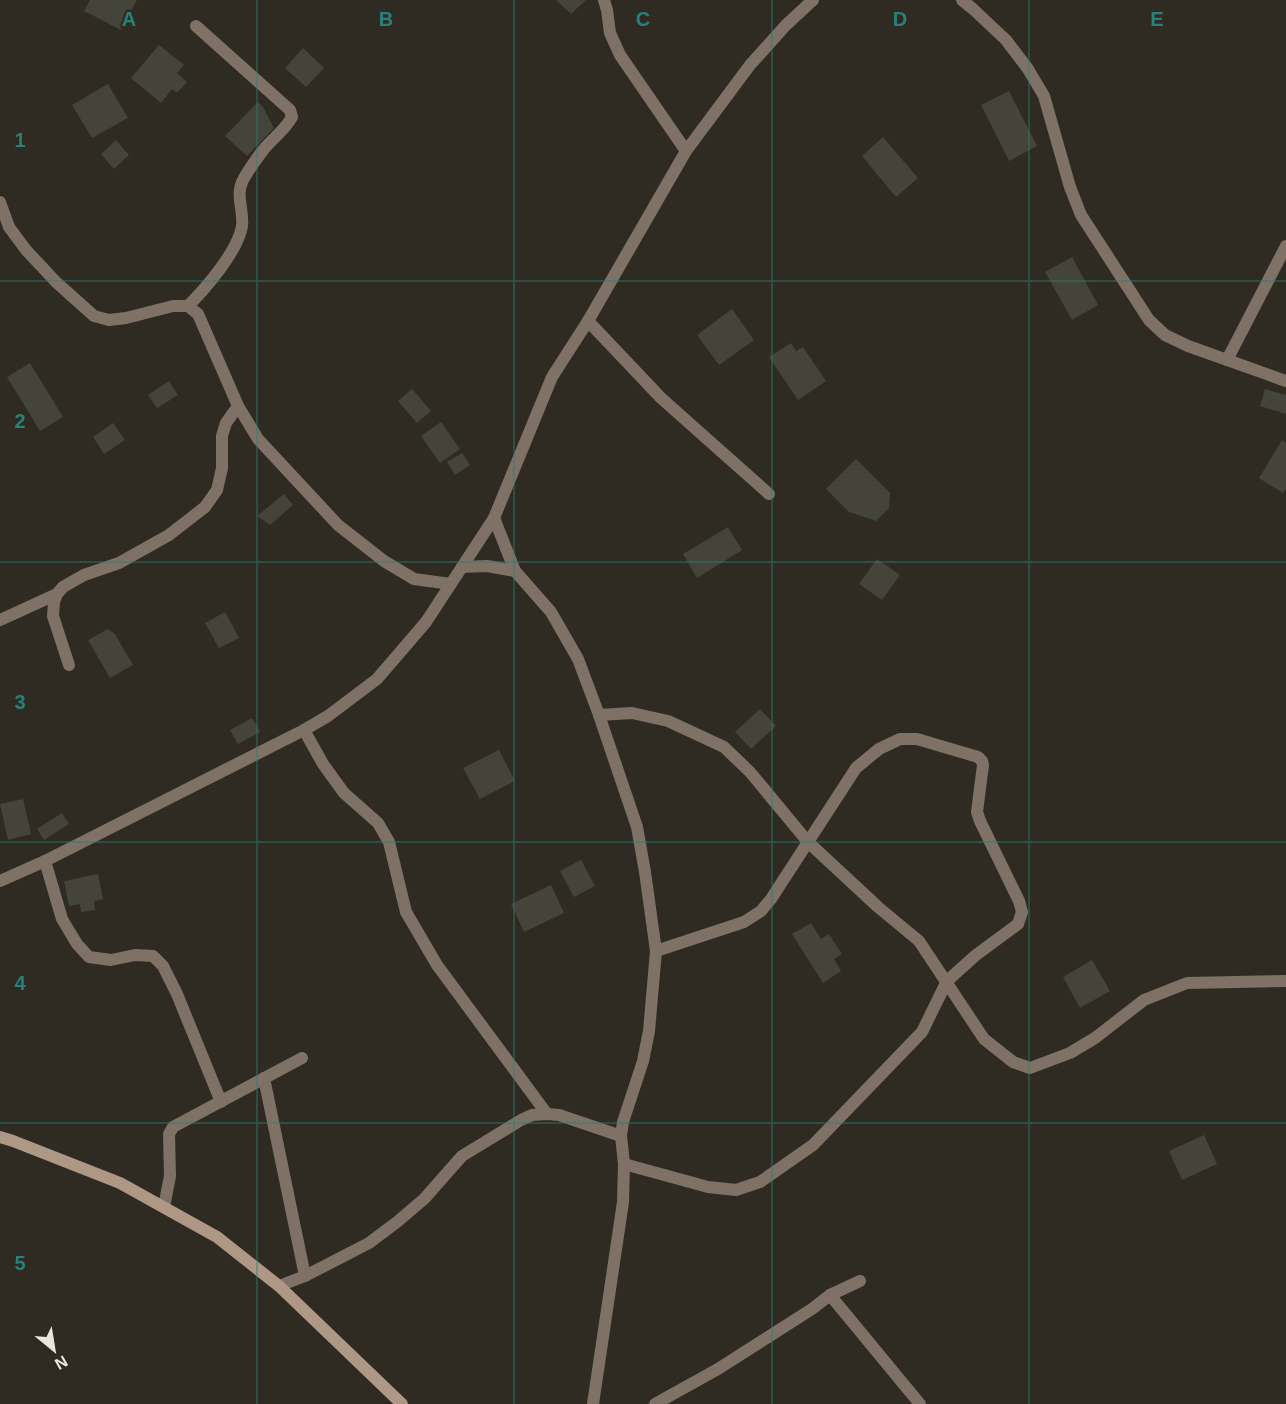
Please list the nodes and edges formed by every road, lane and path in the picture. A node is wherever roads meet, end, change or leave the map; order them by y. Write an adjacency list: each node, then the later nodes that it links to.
1 (604, 0): 5 (street)
2 (813, 0): 5 (street)
3 (962, 0): 10 (street)
4 (196, 26): 8 (street)
5 (686, 151): 9 (street)
6 (0, 202): 8 (street)
7 (1286, 246): 10 (street)
8 (188, 306): 12 (street)
9 (588, 321): 13 (street); 14 (street)
10 (1227, 360): 11 (street)
11 (1286, 381)
12 (238, 406): 17 (street); 18 (street)
13 (769, 494)
14 (494, 518): 15 (street); 16 (street)
15 (462, 567): 16 (street); 17 (street)
16 (515, 571): 21 (street)
17 (451, 584): 22 (street)
18 (57, 594): 19 (street); 20 (street)
19 (0, 620)
20 (69, 665)
21 (599, 715): 23 (street); 26 (street)
22 (304, 730): 24 (street); 32 (street)
23 (808, 842): 26 (street); 27 (street); 27 (street)
24 (45, 861): 25 (street); 31 (street)
25 (0, 881)
26 (656, 951): 33 (street)
27 (947, 981): 28 (street); 35 (street)
28 (1286, 981)
29 (302, 1058): 30 (street)
30 (264, 1078): 31 (street); 37 (street)
31 (221, 1102): 36 (street)
32 (547, 1114): 33 (street); 37 (street)
33 (621, 1136): 35 (street)
34 (0, 1137): 36 (street)
35 (624, 1164): 42 (street)
36 (164, 1207): 39 (street)
37 (305, 1276): 39 (street)
38 (860, 1281): 40 (street)
39 (279, 1286): 41 (street)
40 (830, 1295): 43 (street); 44 (street)
41 (402, 1404)
42 (593, 1404)
43 (655, 1404)
44 (920, 1404)

